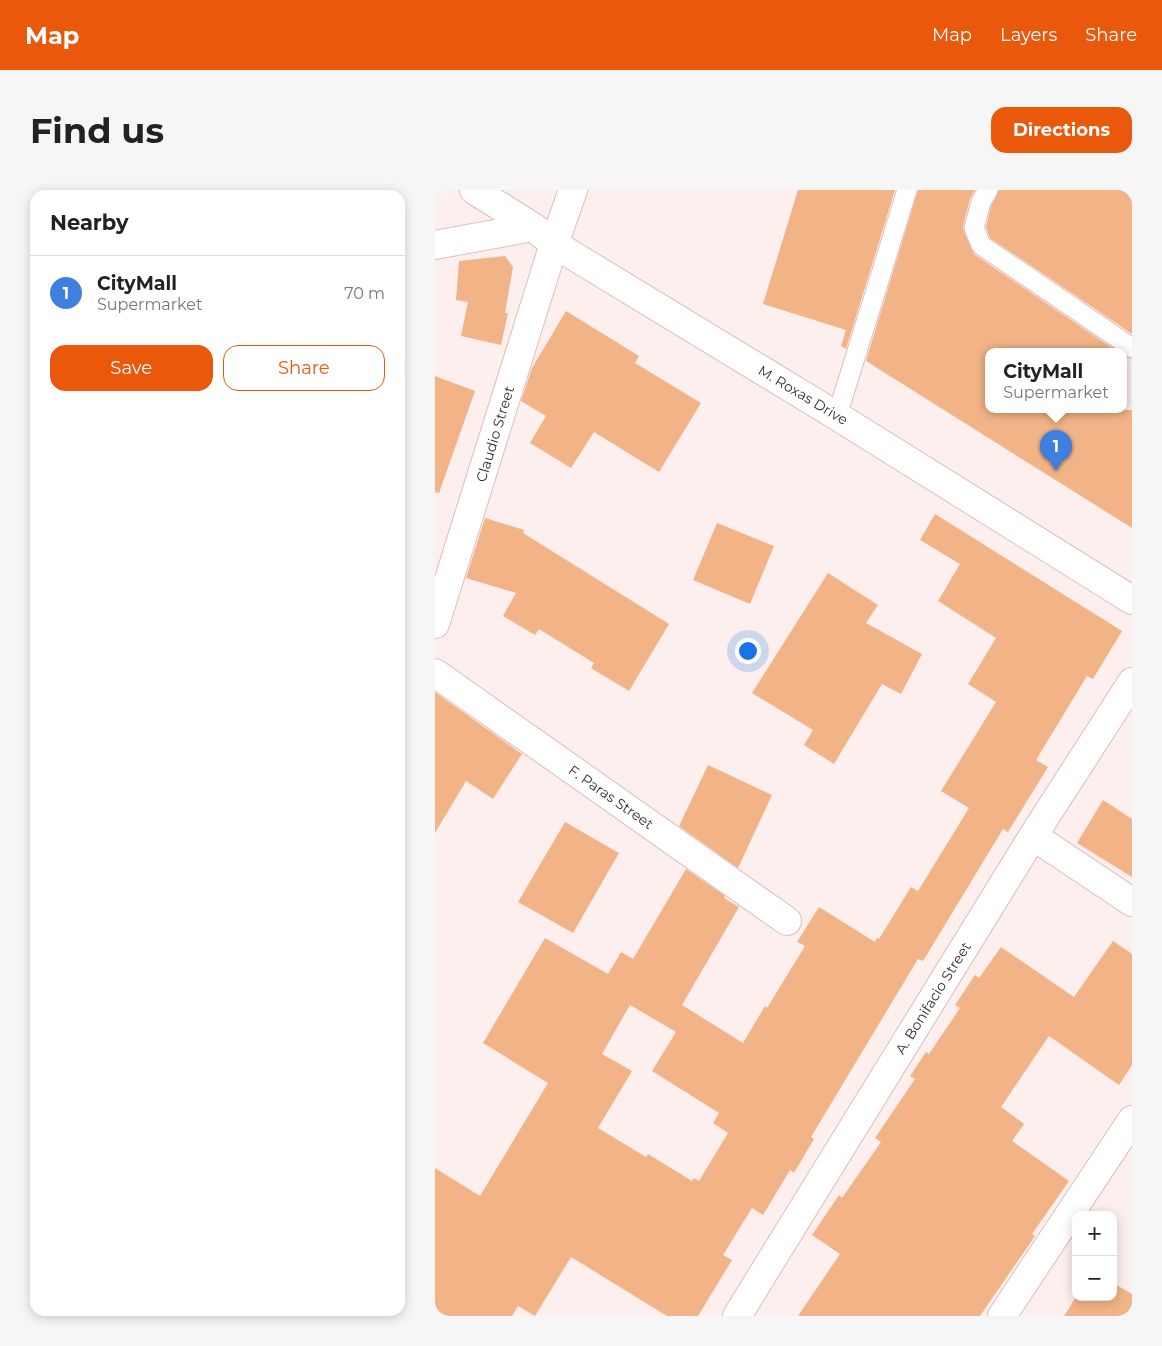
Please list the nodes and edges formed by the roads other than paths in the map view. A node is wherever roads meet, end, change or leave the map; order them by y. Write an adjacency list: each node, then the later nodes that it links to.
1 (474, 190): 5 (street, M. Roxas Drive)
2 (573, 190): 6 (street, Claudio Street)
3 (907, 190): 9 (lane)
4 (988, 190): 8 (lane)
5 (533, 227): 6 (street, M. Roxas Drive); 7 (street)
6 (554, 244): 9 (street, M. Roxas Drive); 11 (street, Claudio Street)
7 (435, 245)
8 (1132, 348)
9 (837, 416): 10 (street, M. Roxas Drive)
10 (1132, 600)
11 (435, 624)
12 (435, 673): 16 (street, F. Paras Street)
13 (1132, 682): 14 (street, A. Bonifacio Street)
14 (1033, 836): 15 (street); 18 (street, A. Bonifacio Street)
15 (1132, 902)
16 (787, 921)
17 (1132, 1120): 19 (street)
18 (737, 1316)
19 (1002, 1316)

